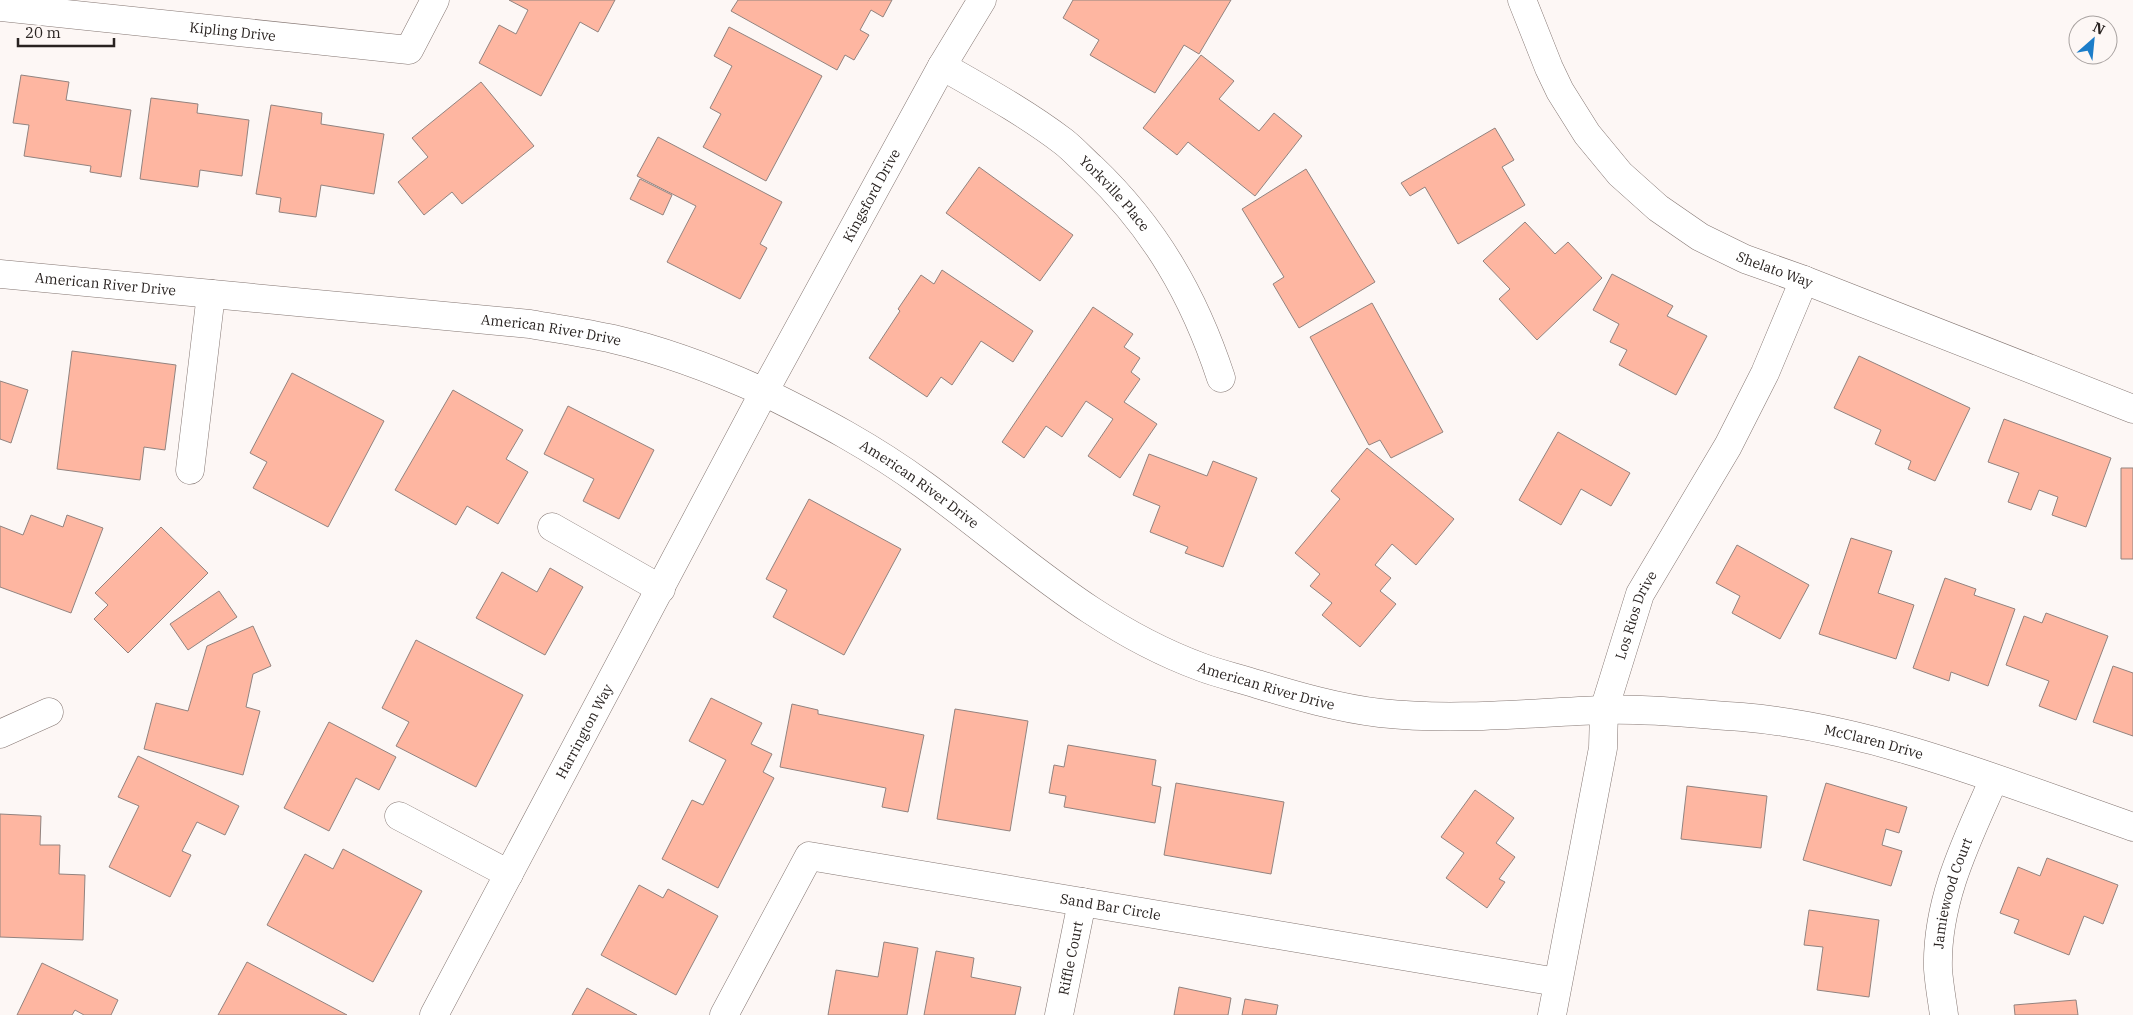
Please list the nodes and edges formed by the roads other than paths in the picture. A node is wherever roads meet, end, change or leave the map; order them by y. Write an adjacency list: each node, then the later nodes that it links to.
1 (435, 0): 4 (street, Kipling Drive)
2 (982, 0): 5 (street, Kingsford Drive)
3 (1522, 0): 7 (street, Shelato Way)
4 (0, 7)
5 (942, 66): 9 (street, Yorkville Place); 10 (street, Kingsford Drive)
6 (0, 274): 8 (street, American River Drive)
7 (1804, 280): 11 (street, Shelato Way); 15 (street, Los Rios Drive)
8 (211, 294): 10 (street, American River Drive); 12 (street)
9 (1222, 378)
10 (764, 392): 14 (street, Harrington Way); 15 (street, American River Drive)
11 (2133, 409)
12 (190, 470)
13 (552, 527): 14 (street)
14 (661, 589): 21 (street, Harrington Way)
15 (1604, 710): 18 (street, McClaren Drive); 23 (street, Los Rios Drive)
16 (49, 712): 17 (street)
17 (0, 734)
18 (1994, 779): 20 (street, McClaren Drive); 28 (street, Jamiewood Court)
19 (399, 816): 21 (street)
20 (2133, 827)
21 (509, 874): 24 (street, Harrington Way)
22 (1082, 902): 23 (street, Sand Bar Circle); 25 (street, Sand Bar Circle); 26 (street, Riffle Court)
23 (1557, 982): 27 (street)
24 (434, 1015)
25 (724, 1015)
26 (1059, 1015)
27 (1552, 1015)
28 (1944, 1015)

